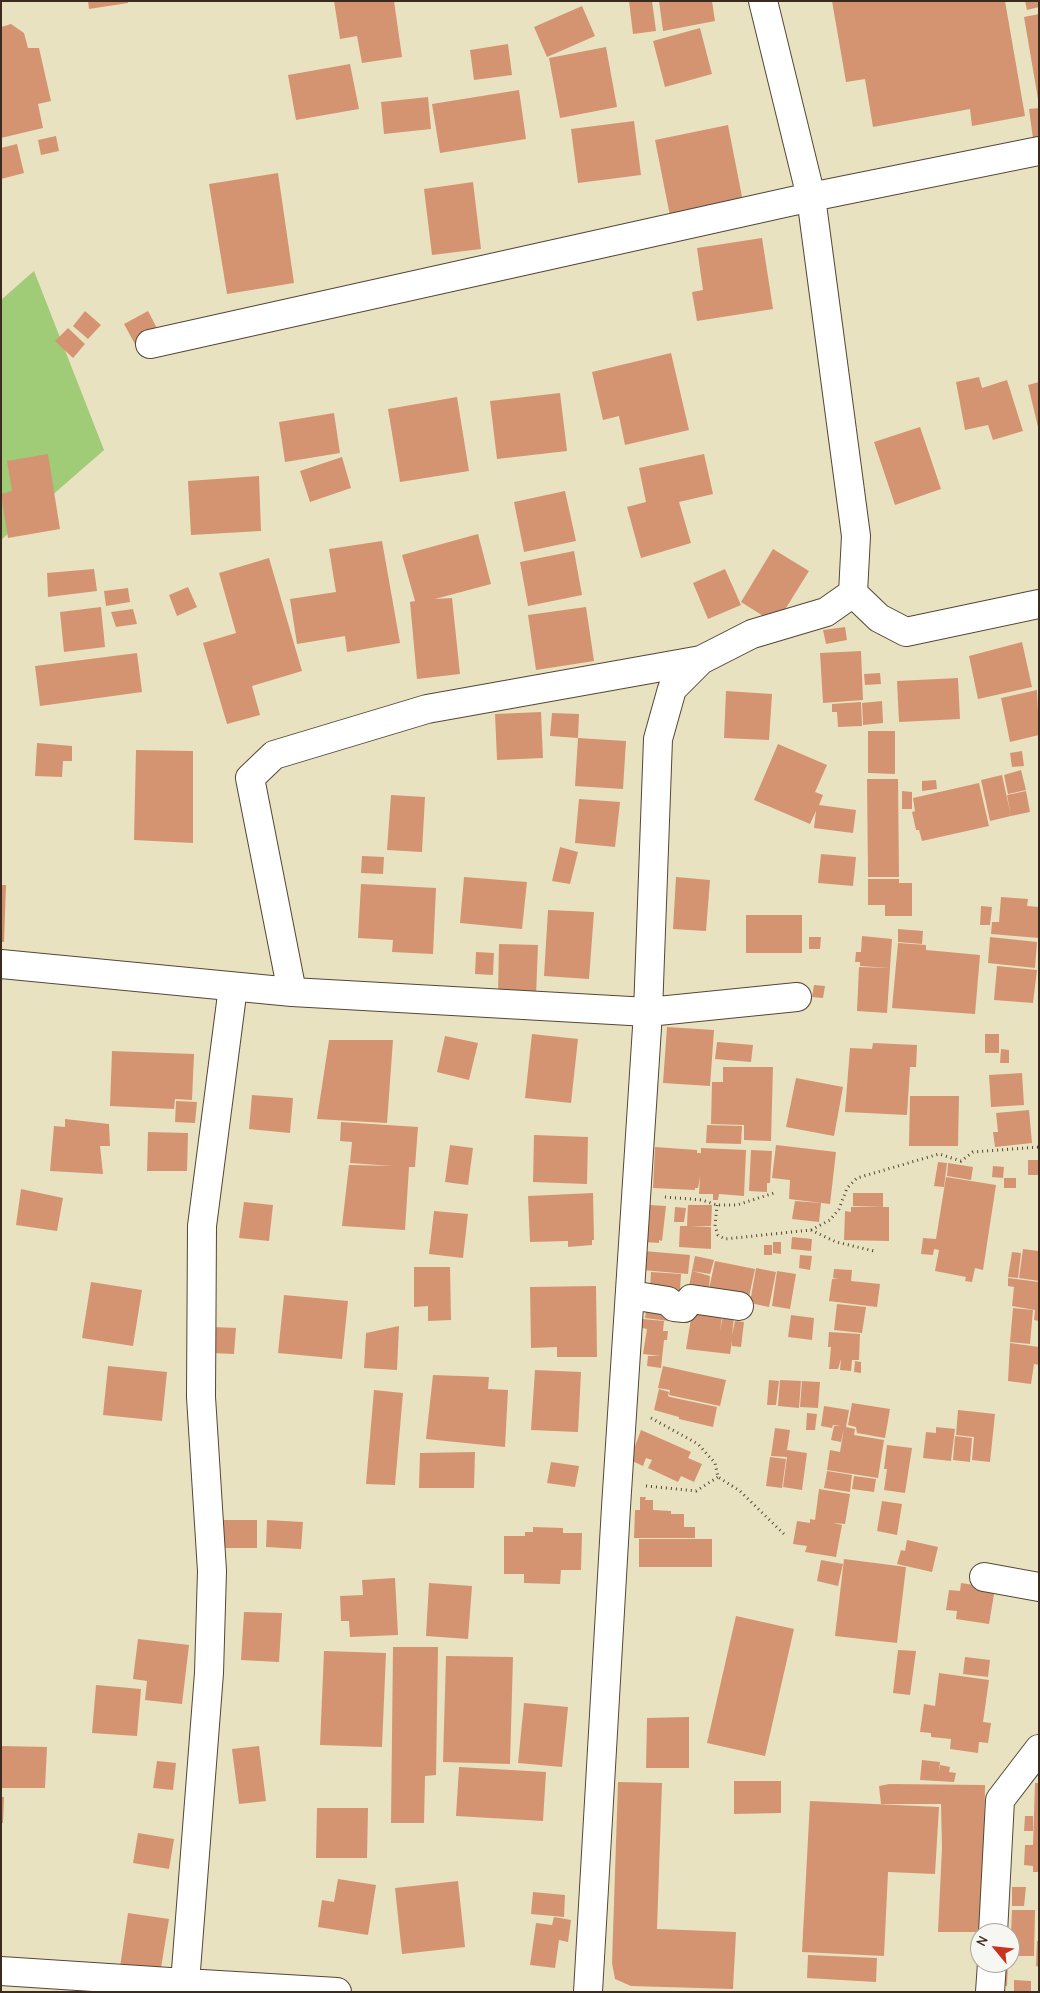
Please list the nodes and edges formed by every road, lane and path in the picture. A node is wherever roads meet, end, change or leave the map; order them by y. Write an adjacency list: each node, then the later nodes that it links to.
1 (764, 1): 3 (street)
2 (1039, 151): 3 (street)
3 (811, 197): 4 (street); 5 (street)
4 (150, 344)
5 (853, 593): 6 (street); 7 (street)
6 (1039, 604)
7 (701, 660): 10 (street); 12 (street)
8 (1, 964): 9 (street)
9 (233, 987): 10 (street); 31 (street)
10 (292, 992): 12 (street)
11 (797, 997): 12 (street)
12 (648, 1012): 15 (street)
13 (1039, 1147): 17 (path)
14 (774, 1193): 16 (path)
15 (637, 1194): 16 (path); 19 (street)
16 (717, 1205): 17 (path)
17 (811, 1230): 18 (path)
18 (874, 1251)
19 (631, 1295): 20 (street); 21 (street)
20 (739, 1306)
21 (622, 1411): 22 (path); 23 (street)
22 (718, 1477): 23 (path); 24 (path)
23 (617, 1482): 33 (street)
24 (784, 1534)
25 (984, 1577): 26 (street)
26 (1039, 1587)
27 (1039, 1748): 28 (street)
28 (994, 1923)
29 (1, 1971): 31 (street)
30 (991, 1973): 34 (street)
31 (185, 1987): 32 (street)
32 (337, 1992)
33 (588, 1992)
34 (990, 1992)

